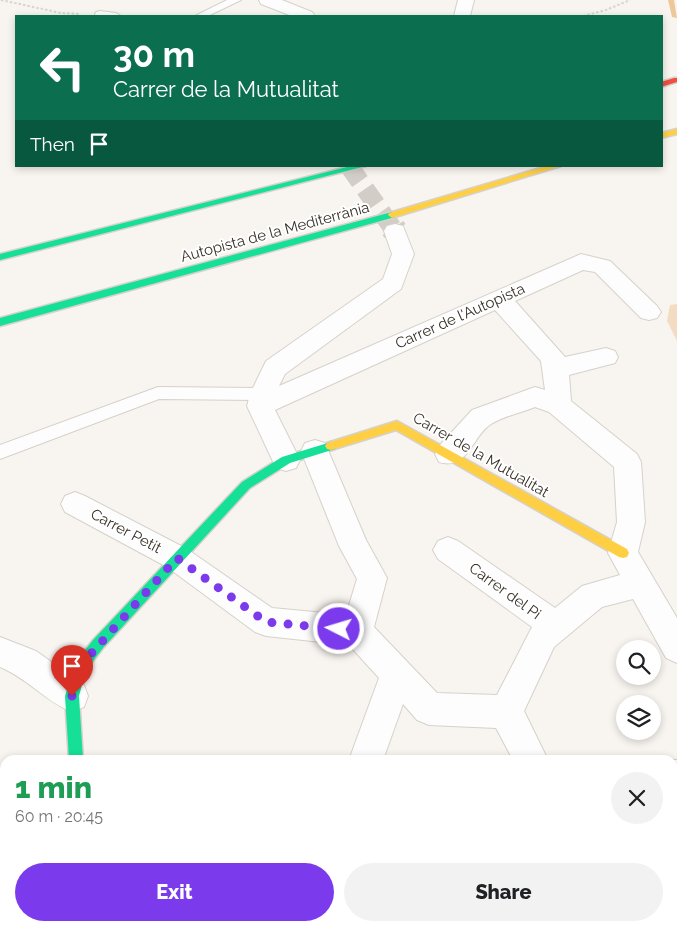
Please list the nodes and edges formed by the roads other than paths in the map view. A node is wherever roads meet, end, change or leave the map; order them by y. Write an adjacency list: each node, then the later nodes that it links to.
1 (236, 0): 6 (lane)
2 (267, 0): 7 (street)
3 (466, 0): 8 (street)
4 (100, 14): 5 (lane)
5 (108, 15)
6 (202, 15)
7 (304, 15)
8 (462, 15)
9 (677, 80): 10 (main road)
10 (663, 84)
11 (677, 131): 12 (main road)
12 (663, 135)
13 (358, 167): 16 (main road)
14 (554, 167): 19 (main road, Autopista de la Mediterrània)
15 (395, 231): 22 (street)
16 (0, 258)
17 (499, 299): 18 (street, Carrer de l'Autopista); 21 (street); 22 (street, Carrer de l'Autopista)
18 (648, 312)
19 (0, 322)
20 (606, 357): 21 (street)
21 (554, 366): 23 (street)
22 (261, 400): 25 (lane); 27 (street)
23 (558, 405): 26 (street); 30 (street)
24 (315, 451): 26 (main road, Carrer de la Mutualitat); 27 (main road, Carrer de la Mutualitat); 34 (street)
25 (0, 452)
26 (449, 454): 30 (main road, Carrer de la Mutualitat)
27 (286, 460): 31 (main road, Carrer de la Mutualitat)
28 (75, 504): 31 (street, Carrer Petit)
29 (448, 550): 33 (street, Carrer del Pi)
30 (623, 553): 32 (street)
31 (177, 558): 34 (street, Carrer Petit); 38 (main road, Carrer de la Mutualitat)
32 (640, 583): 33 (street, Carrer del Pi); 35 (street)
33 (555, 626): 39 (street)
34 (357, 631): 37 (street)
35 (677, 648)
36 (0, 652): 38 (street)
37 (397, 674): 39 (street); 41 (street)
38 (72, 696): 40 (main road, Carrer de la Mutualitat)
39 (506, 712): 42 (street)
40 (76, 755)
41 (368, 755)
42 (528, 755)

